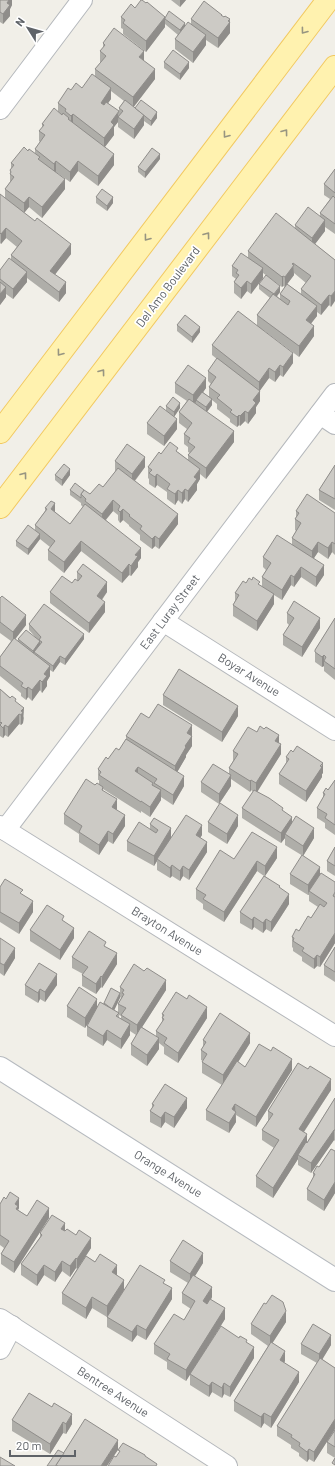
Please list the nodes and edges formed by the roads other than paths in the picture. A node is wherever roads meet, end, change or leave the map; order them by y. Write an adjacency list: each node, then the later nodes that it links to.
1 (82, 0): 4 (street)
2 (328, 0): 7 (main road, one-way to 7)
3 (335, 66): 8 (main road, Del Amo Boulevard, one-way to 3)
4 (0, 109)
5 (335, 394): 6 (street, East Luray Street)
6 (327, 419): 9 (street, East Luray Street)
7 (0, 432)
8 (0, 506)
9 (163, 621): 10 (street, Boyar Avenue); 11 (street, East Luray Street)
10 (335, 730)
11 (2, 828): 12 (street, Brayton Avenue)
12 (335, 1036)
13 (0, 1068): 14 (street, Orange Avenue)
14 (335, 1280)
15 (6, 1323): 16 (street); 17 (street, Bentree Avenue)
16 (0, 1349)
17 (227, 1466)

